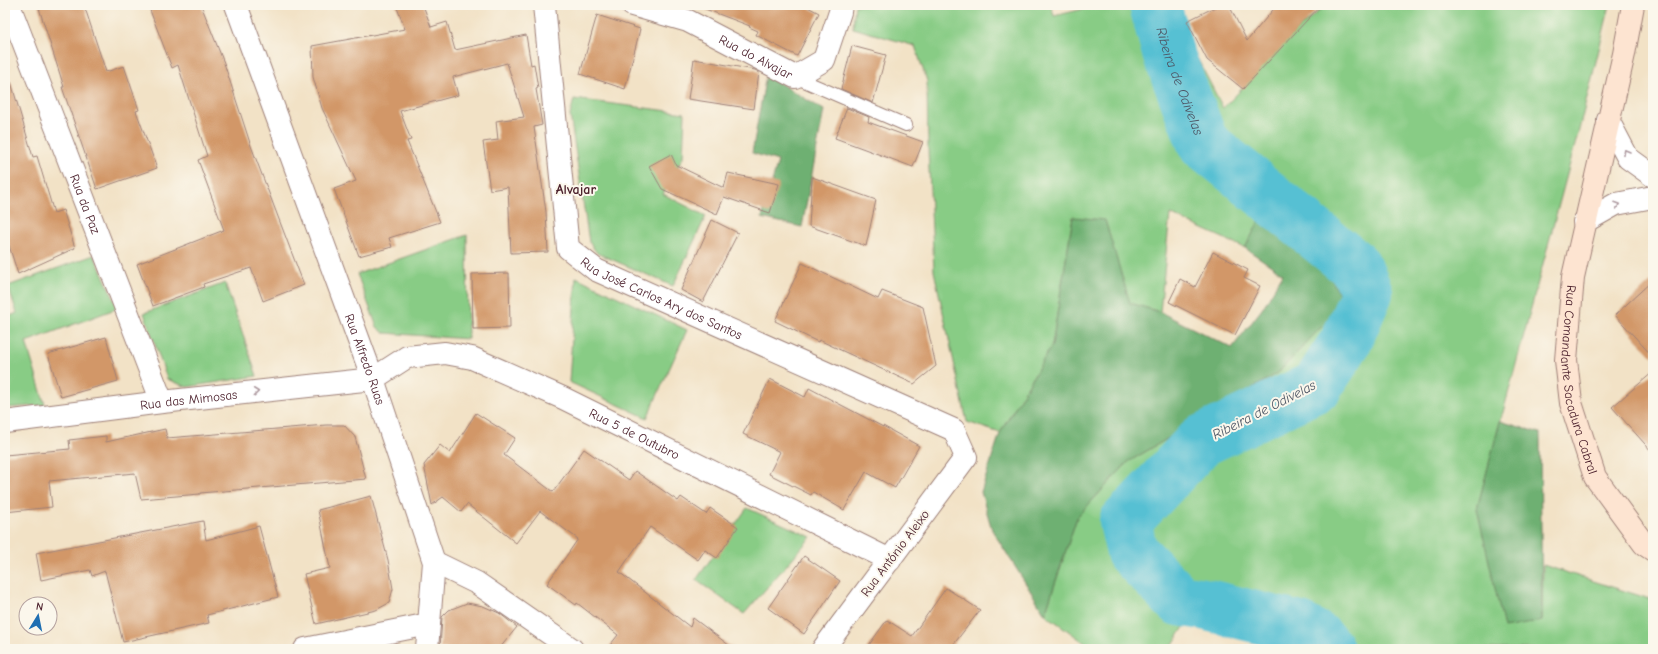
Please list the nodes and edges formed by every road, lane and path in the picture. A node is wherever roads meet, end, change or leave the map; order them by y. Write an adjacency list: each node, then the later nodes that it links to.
1 (9, 5): 14 (street, Rua da Paz)
2 (236, 5): 13 (street, Rua Alfredo Ruas)
3 (544, 5): 16 (street, Rua José Carlos Ary dos Santos)
4 (632, 5): 7 (street, Rua do Alvajar)
5 (841, 5): 7 (street, Rua do Alvajar)
6 (1633, 5): 8 (main road, Rua Comandante Sacadura Cabral)
7 (795, 76): 9 (lane)
8 (1608, 120): 10 (street, one-way to 8); 12 (main road, Rua Comandante Sacadura Cabral)
9 (906, 125)
10 (1653, 176)
11 (1653, 197): 12 (street, one-way to 11)
12 (1584, 222): 17 (main road, Rua Comandante Sacadura Cabral)
13 (373, 379): 14 (street, Rua das Mimosas, one-way to 13); 18 (street, Rua 5 de Outubro); 19 (street, Rua Alfredo Ruas)
14 (162, 402): 15 (street, Rua das Mimosas)
15 (5, 422)
16 (966, 456): 18 (street, Rua António Aleixo)
17 (1653, 550)
18 (890, 560): 24 (street, Rua António Aleixo)
19 (434, 562): 20 (street); 23 (street)
20 (429, 624): 21 (street); 22 (street)
21 (305, 649)
22 (427, 649)
23 (572, 649)
24 (823, 649)

